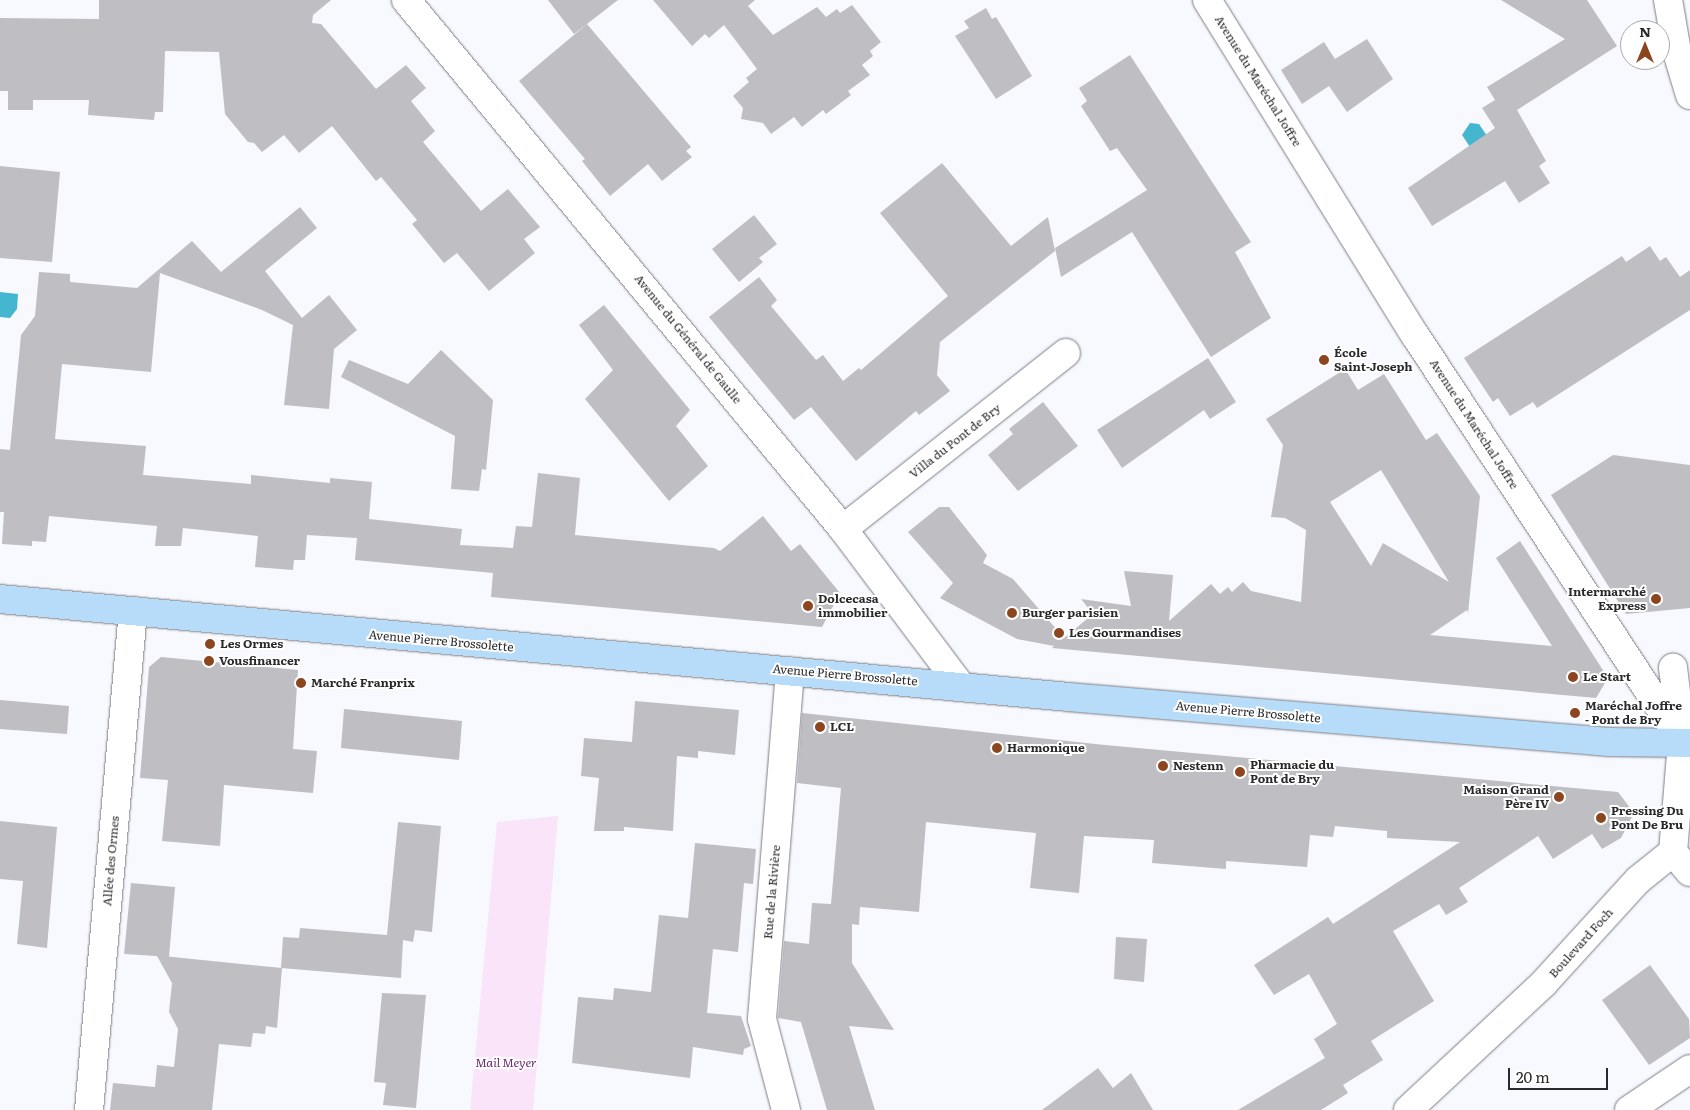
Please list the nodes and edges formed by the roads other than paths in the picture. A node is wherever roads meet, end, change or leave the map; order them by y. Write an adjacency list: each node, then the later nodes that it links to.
1 (406, 0): 6 (street, Avenue du Général de Gaulle)
2 (1207, 0): 12 (street, Avenue du Maréchal Joffre)
3 (1668, 0): 4 (street)
4 (1690, 95)
5 (1066, 353): 6 (street, Villa du Pont de Bry)
6 (843, 529): 11 (street, Avenue du Général de Gaulle)
7 (0, 599): 8 (main road, Avenue Pierre Brossolette)
8 (133, 611): 10 (main road, Avenue Pierre Brossolette); 15 (street, Allée des Ormes)
9 (1673, 668): 12 (street, Boulevard Foch)
10 (790, 671): 11 (main road, Avenue Pierre Brossolette); 16 (street, Rue de la Rivière)
11 (960, 685): 12 (main road, Avenue Pierre Brossolette)
12 (1687, 737): 13 (street, Boulevard Foch)
13 (1682, 862): 17 (street, Boulevard Foch)
14 (1690, 1069): 18 (street)
15 (89, 1110)
16 (786, 1110)
17 (1408, 1110)
18 (1629, 1110)

